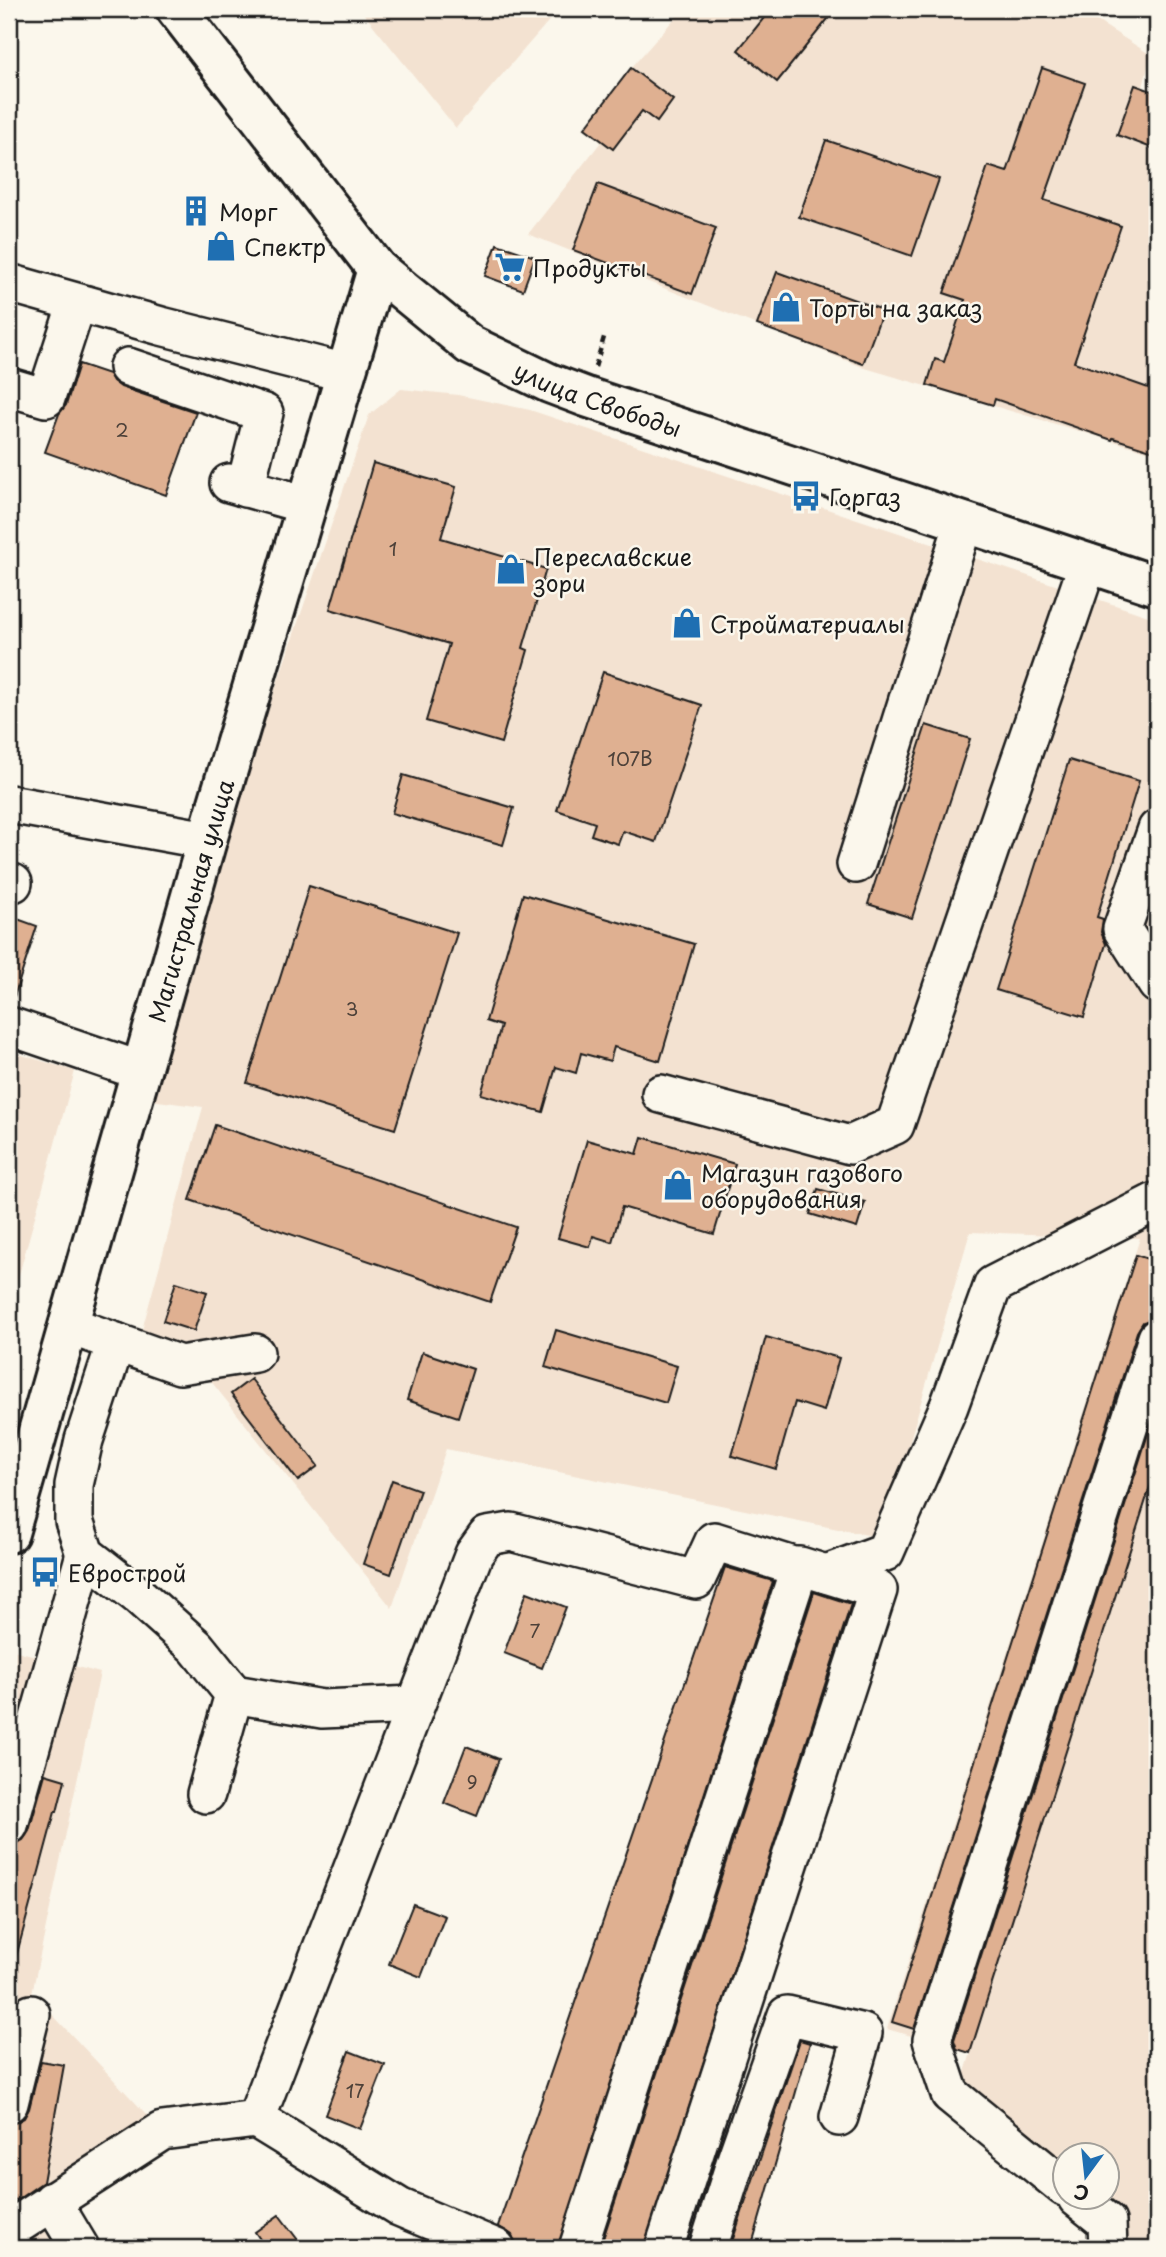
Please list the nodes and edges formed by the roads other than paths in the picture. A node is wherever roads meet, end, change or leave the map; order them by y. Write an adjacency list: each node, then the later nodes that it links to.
1 (176, 9): 2 (main road, улица Свободы)
2 (377, 270): 6 (main road, Магистральная улица); 9 (main road, улица Свободы)
3 (9, 283): 4 (street)
4 (77, 303): 6 (street); 7 (street)
5 (128, 367): 8 (street)
6 (346, 373): 8 (main road, Магистральная улица)
7 (9, 387)
8 (307, 505): 14 (main road, Магистральная улица)
9 (964, 523): 10 (main road, улица Свободы); 15 (street)
10 (1088, 563): 11 (main road, улица Свободы); 19 (street)
11 (1157, 586)
12 (9, 804): 14 (street)
13 (1157, 829): 16 (street)
14 (207, 841): 18 (main road, Магистральная улица)
15 (856, 864)
16 (1157, 984)
17 (9, 1027): 18 (street)
18 (141, 1071): 21 (main road, Магистральная улица)
19 (661, 1094)
20 (1157, 1193): 27 (street)
21 (68, 1325): 23 (street); 25 (main road, Магистральная улица)
22 (1157, 1338): 40 (street)
23 (116, 1342): 24 (street); 26 (street)
24 (255, 1353)
25 (9, 1533)
26 (85, 1554): 28 (street); 31 (street)
27 (813, 1571): 29 (street); 32 (street); 46 (street)
28 (234, 1694): 29 (street); 30 (street)
29 (415, 1705): 37 (street)
30 (206, 1794)
31 (9, 1825)
32 (744, 2000): 34 (street); 38 (street)
33 (31, 2014): 35 (street)
34 (787, 2015): 36 (street); 39 (street)
35 (9, 2103)
36 (839, 2117)
37 (256, 2119): 41 (street); 45 (street)
38 (696, 2148): 39 (street); 47 (street)
39 (736, 2160): 48 (street)
40 (1050, 2176)
41 (52, 2201): 43 (street); 44 (street)
42 (1095, 2212): 49 (street)
43 (9, 2230)
44 (80, 2248)
45 (496, 2248)
46 (578, 2248)
47 (664, 2248)
48 (708, 2248)
49 (1108, 2248)

